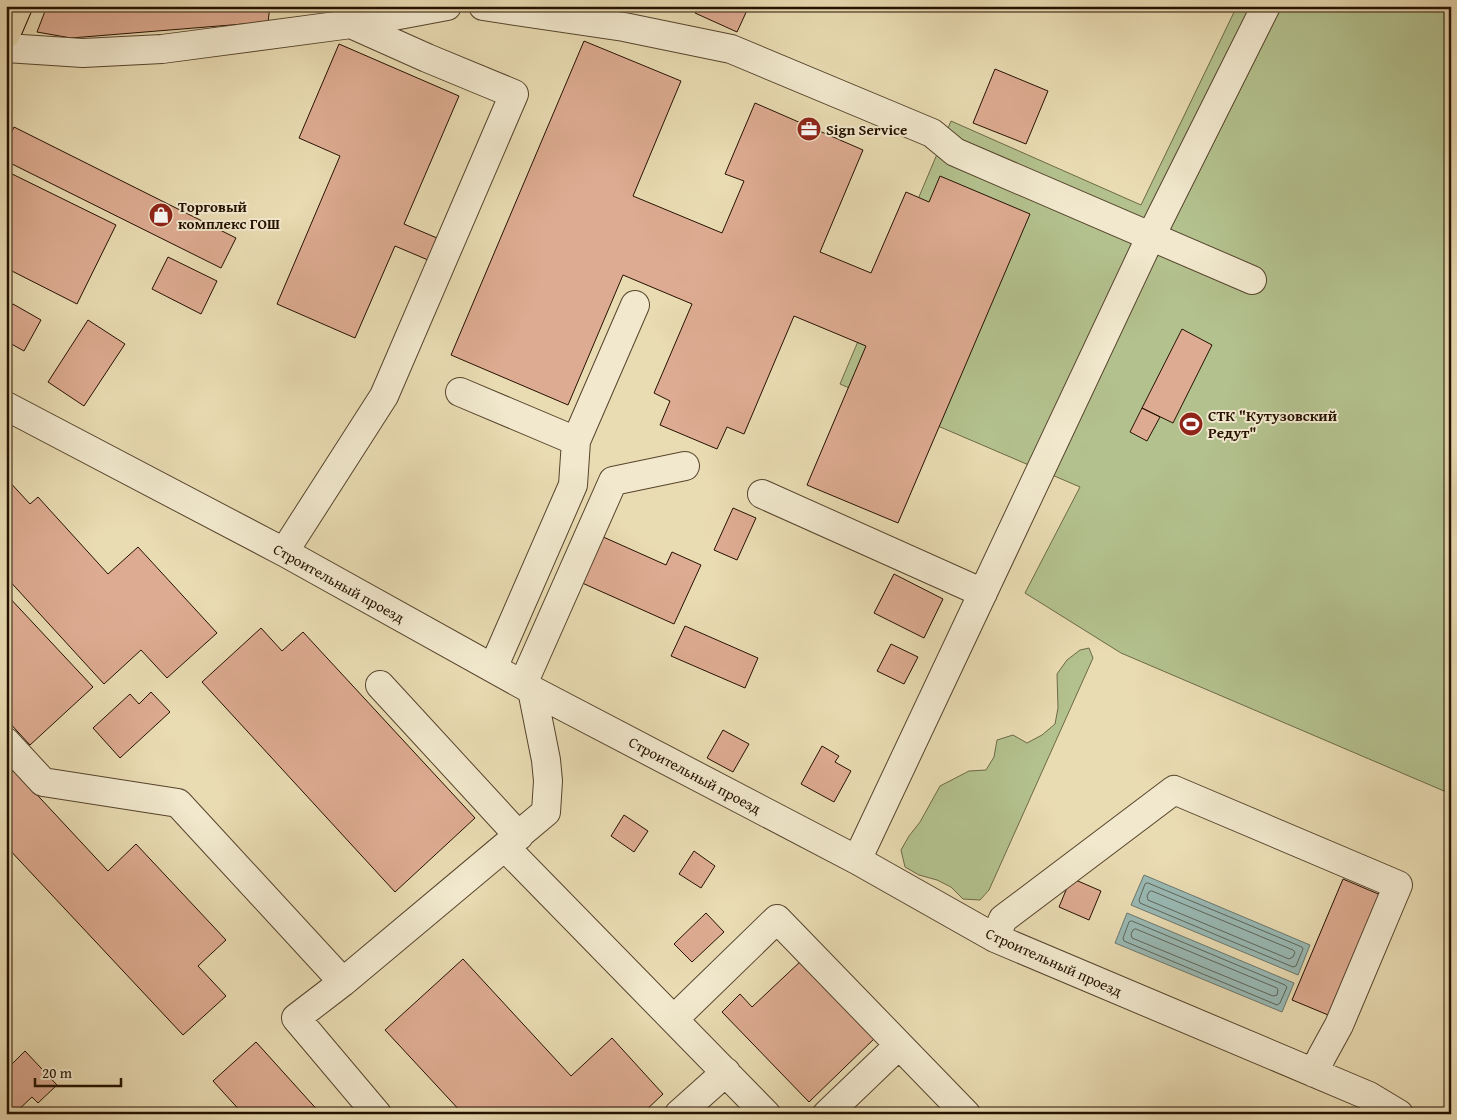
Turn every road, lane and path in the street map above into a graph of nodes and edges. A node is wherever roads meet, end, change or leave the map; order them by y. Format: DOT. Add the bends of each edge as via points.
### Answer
graph roads {
  1 [pos="18,6"];
  2 [pos="448,6"];
  3 [pos="483,6"];
  4 [pos="1266,6"];
  5 [pos="351,24"];
  6 [pos="6,34"];
  7 [pos="6,48"];
  8 [pos="1150,238"];
  9 [pos="1252,280"];
  10 [pos="635,305"];
  11 [pos="460,392"];
  12 [pos="6,406"];
  13 [pos="576,441"];
  14 [pos="685,466"];
  15 [pos="762,494"];
  16 [pos="284,552"];
  17 [pos="983,593"];
  18 [pos="493,668"];
  19 [pos="380,685"];
  20 [pos="527,687"];
  21 [pos="6,742"];
  22 [pos="512,841"];
  23 [pos="857,860"];
  24 [pos="995,938"];
  25 [pos="343,982"];
  26 [pos="674,1019"];
  27 [pos="899,1045"];
  28 [pos="726,1072"];
  29 [pos="1314,1073"];
  30 [pos="376,1114"];
  31 [pos="679,1114"];
  32 [pos="766,1114"];
  33 [pos="827,1114"];
  34 [pos="966,1114"];
  35 [pos="1398,1114"];
  1 -- 6 [label="main road"];
  2 -- 5 [label="street"];
  3 -- 8 [label="street" via="624,27 731,49 932,133 955,152"];
  4 -- 8 [label="street"];
  5 -- 7 [label="street" via="162,49 82,53"];
  5 -- 16 [label="street" via="514,94 384,396"];
  8 -- 9 [label="street"];
  8 -- 17 [label="street"];
  10 -- 13 [label="street"];
  11 -- 13 [label="street"];
  12 -- 16 [label="street, Строительный проезд"];
  13 -- 18 [label="street" via="573,485"];
  14 -- 20 [label="street" via="613,480"];
  15 -- 17 [label="street"];
  16 -- 18 [label="street, Строительный проезд"];
  17 -- 23 [label="street"];
  18 -- 20 [label="street, Строительный проезд"];
  19 -- 22 [label="street"];
  20 -- 22 [label="street" via="546,760 546,812"];
  20 -- 23 [label="street, Строительный проезд"];
  21 -- 25 [label="street" via="43,782 178,803"];
  22 -- 25 [label="street"];
  22 -- 26 [label="street"];
  23 -- 24 [label="street, Строительный проезд"];
  24 -- 29 [label="street, Строительный проезд"];
  24 -- 29 [label="street" via="1003,919 1174,790 1398,885 1339,1024"];
  25 -- 30 [label="street" via="296,1018"];
  26 -- 27 [label="street" via="778,919"];
  26 -- 28 [label="street"];
  27 -- 33 [label="street"];
  27 -- 34 [label="street"];
  28 -- 31 [label="street"];
  28 -- 32 [label="street"];
  29 -- 35 [label="street, Строительный проезд" via="1369,1096"];
}
